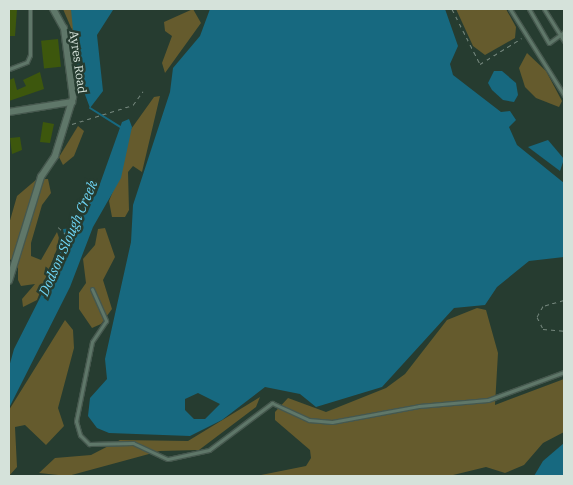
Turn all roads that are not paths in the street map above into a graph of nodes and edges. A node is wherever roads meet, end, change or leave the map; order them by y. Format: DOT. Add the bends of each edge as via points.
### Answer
graph roads {
  1 [pos="30,9"];
  2 [pos="53,9"];
  3 [pos="510,9"];
  4 [pos="529,9"];
  5 [pos="544,9"];
  6 [pos="562,33"];
  7 [pos="564,41"];
  8 [pos="9,69"];
  9 [pos="564,95"];
  10 [pos="72,102"];
  11 [pos="9,112"];
  12 [pos="9,281"];
  13 [pos="92,288"];
  14 [pos="564,372"];
  1 -- 8 [label="lane" via="30,55 27,62"];
  2 -- 10 [label="street, Ayres Road" via="64,28"];
  3 -- 9 [label="lane"];
  4 -- 6 [label="lane" via="549,43"];
  5 -- 6 [label="lane"];
  6 -- 7 [label="lane"];
  10 -- 11 [label="street"];
  10 -- 12 [label="street, Ayres Road" via="58,148 41,177"];
  13 -- 14 [label="lane" via="106,321 92,342 76,422 80,435 89,444 133,443 168,459 209,450 272,403 309,420 332,422 419,406 488,400"];
}
